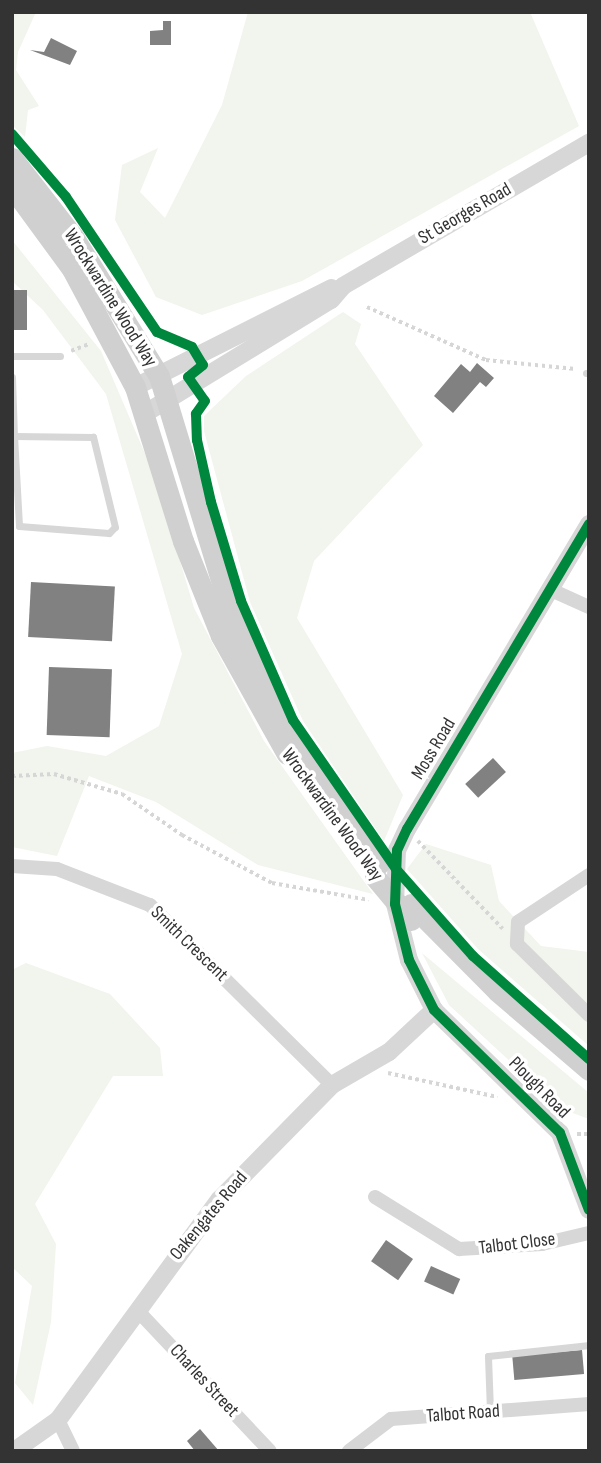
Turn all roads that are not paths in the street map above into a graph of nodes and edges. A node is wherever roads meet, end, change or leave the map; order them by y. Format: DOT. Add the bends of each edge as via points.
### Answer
graph roads {
  1 [pos="589,143"];
  2 [pos="12,158"];
  3 [pos="12,187"];
  4 [pos="342,286"];
  5 [pos="12,356"];
  6 [pos="60,356"];
  7 [pos="159,376"];
  8 [pos="12,377"];
  9 [pos="135,387"];
  10 [pos="168,402"];
  11 [pos="144,414"];
  12 [pos="14,436"];
  13 [pos="589,524"];
  14 [pos="549,589"];
  15 [pos="589,607"];
  16 [pos="12,866"];
  17 [pos="377,870"];
  18 [pos="589,875"];
  19 [pos="406,909"];
  20 [pos="434,1010"];
  21 [pos="589,1014"];
  22 [pos="589,1070"];
  23 [pos="332,1085"];
  24 [pos="589,1085"];
  25 [pos="375,1197"];
  26 [pos="589,1210"];
  27 [pos="589,1233"];
  28 [pos="138,1311"];
  29 [pos="589,1345"];
  30 [pos="589,1404"];
  31 [pos="490,1412"];
  32 [pos="58,1420"];
  33 [pos="14,1451"];
  34 [pos="73,1451"];
  35 [pos="270,1451"];
  36 [pos="349,1451"];
  1 -- 4 [label="street, St Georges Road"];
  2 -- 7 [label="main road, Wrockwardine Wood Way" via="74,238"];
  3 -- 9 [label="main road, Wrockwardine Wood Way" via="72,269"];
  4 -- 7 [label="street, St Georges Road"];
  4 -- 10 [label="street, St Georges Road" via="331,300"];
  5 -- 6 [label="lane"];
  7 -- 9 [label="street, St Georges Road"];
  7 -- 10 [label="main road, Wrockwardine Wood Way"];
  8 -- 12 [label="lane"];
  9 -- 11 [label="main road, Wrockwardine Wood Way"];
  10 -- 11 [label="street, St Georges Road"];
  10 -- 17 [label="main road, Wrockwardine Wood Way" via="224,590 256,666 309,764"];
  11 -- 17 [label="main road, Wrockwardine Wood Way" via="183,541 221,636 311,792"];
  12 -- 12 [label="lane" via="93,437 115,527 109,533 19,526"];
  13 -- 14 [label="street, Moss Road"];
  14 -- 15 [label="street"];
  14 -- 19 [label="street, Moss Road" via="397,850"];
  16 -- 23 [label="street, Smith Crescent" via="57,869 150,905"];
  17 -- 19 [label="main road, Wrockwardine Wood Way, bridge"];
  18 -- 21 [label="street" via="518,922 517,944"];
  19 -- 20 [label="street, Moss Road" via="409,960"];
  19 -- 22 [label="main road, Wrockwardine Wood Way"];
  19 -- 24 [label="main road, Wrockwardine Wood Way" via="491,1001"];
  20 -- 23 [label="street, Oakengates Road" via="389,1052"];
  20 -- 26 [label="street, Plough Road" via="560,1133"];
  23 -- 28 [label="street, Oakengates Road" via="205,1216"];
  25 -- 27 [label="street, Talbot Close" via="458,1249 542,1244"];
  28 -- 32 [label="street, Oakengates Road"];
  28 -- 35 [label="street, Charles Street"];
  29 -- 31 [label="lane" via="488,1356"];
  30 -- 31 [label="street, Talbot Road"];
  31 -- 36 [label="street, Talbot Road" via="391,1419"];
  32 -- 33 [label="street, Oakengates Road"];
  32 -- 34 [label="street"];
}
